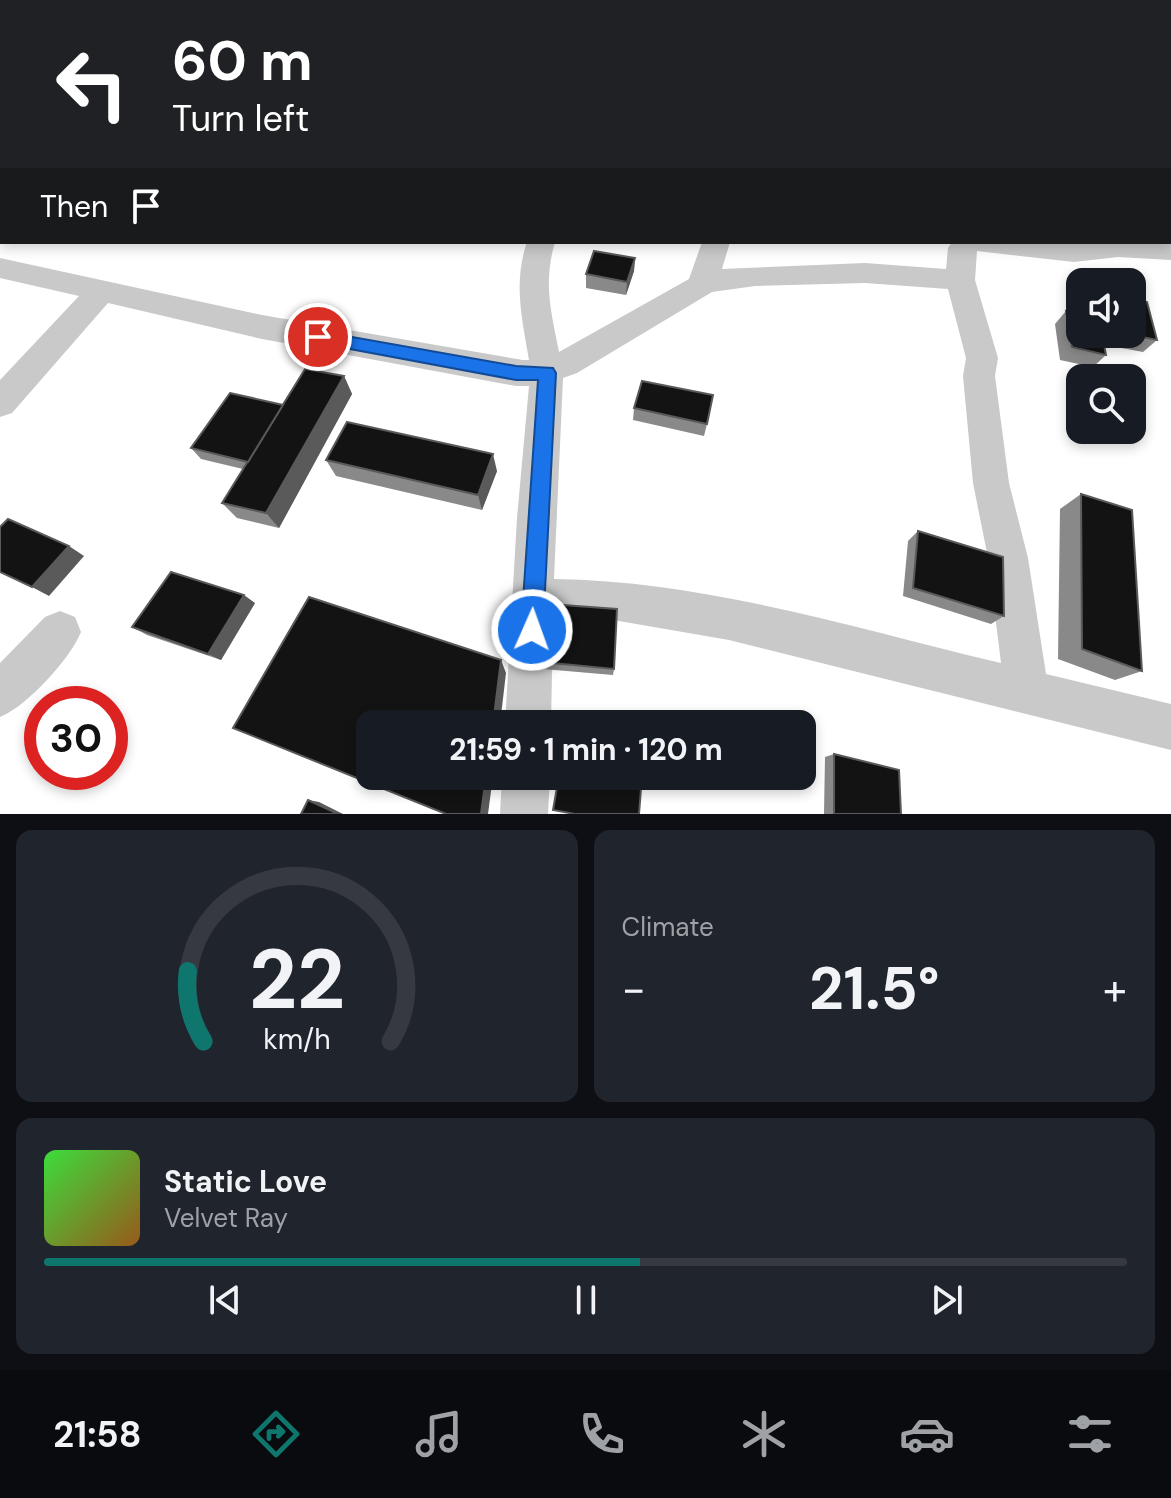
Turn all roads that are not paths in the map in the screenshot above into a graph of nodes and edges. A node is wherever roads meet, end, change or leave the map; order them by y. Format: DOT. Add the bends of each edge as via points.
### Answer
graph roads {
  1 [pos="540,244"];
  2 [pos="715,244"];
  3 [pos="967,244"];
  4 [pos="999,244"];
  5 [pos="1171,250"];
  6 [pos="0,268"];
  7 [pos="960,280"];
  8 [pos="702,285"];
  9 [pos="101,291"];
  10 [pos="547,373"];
  11 [pos="0,403"];
  12 [pos="533,599"];
  13 [pos="60,632"];
  14 [pos="1027,692"];
  15 [pos="0,695"];
  16 [pos="529,710"];
  17 [pos="1171,727"];
  18 [pos="525,790"];
  19 [pos="524,814"];
  1 -- 10 [label="street" via="532,288"];
  2 -- 8 [label="street"];
  3 -- 7 [label="street" via="962,248"];
  4 -- 5 [label="street" via="1074,252 1118,247"];
  6 -- 9 [label="street"];
  7 -- 8 [label="street" via="865,273 726,278"];
  7 -- 14 [label="street" via="982,358 979,376 991,483 1008,558"];
  8 -- 10 [label="street"];
  9 -- 10 [label="street" via="277,330 516,373"];
  9 -- 11 [label="street"];
  10 -- 12 [label="street"];
  12 -- 14 [label="street" via="613,600 729,619"];
  12 -- 16 [label="street"];
  13 -- 15 [label="street"];
  14 -- 17 [label="street"];
  18 -- 19 [label="street"];
}
